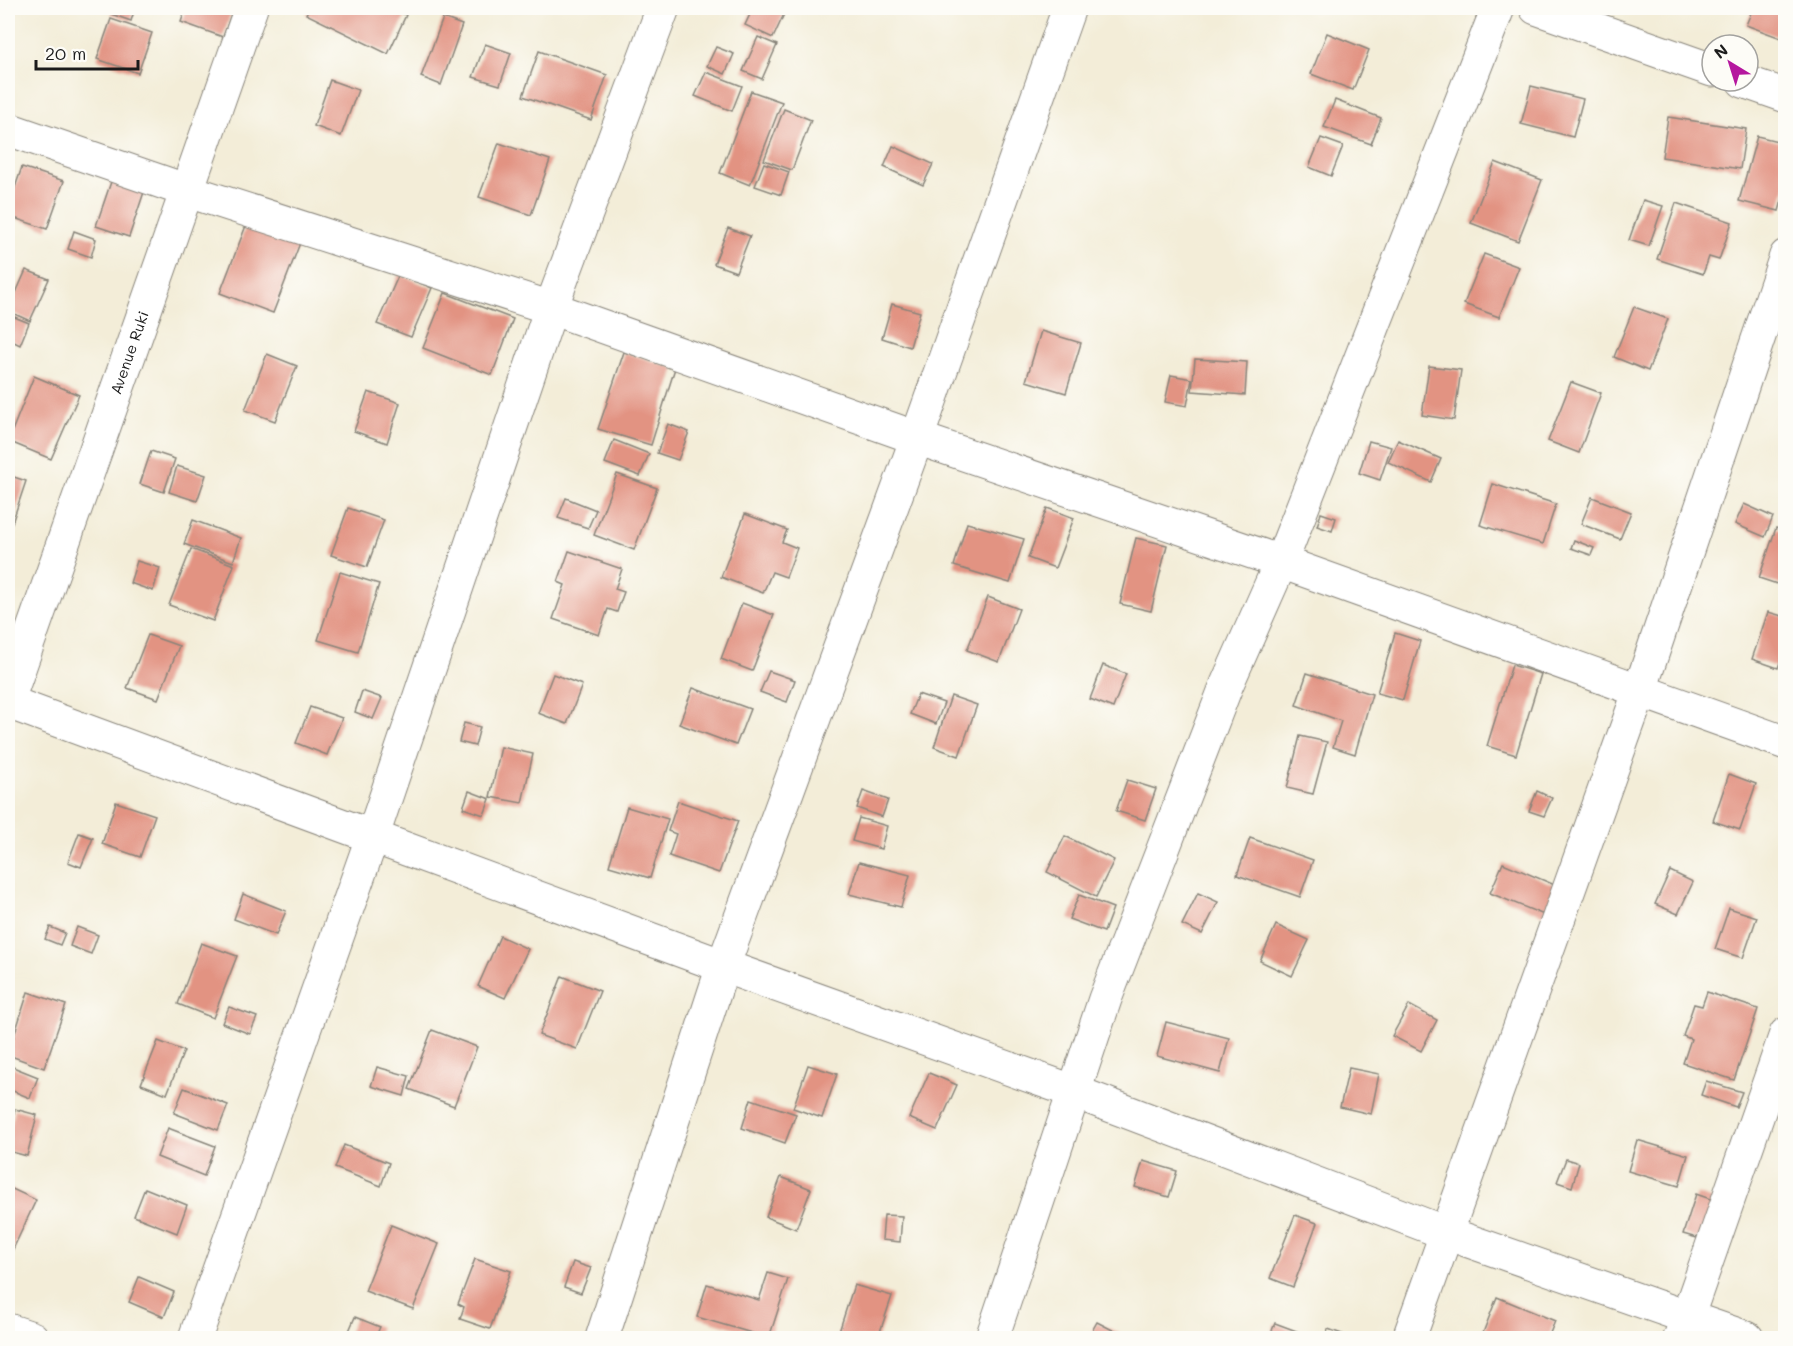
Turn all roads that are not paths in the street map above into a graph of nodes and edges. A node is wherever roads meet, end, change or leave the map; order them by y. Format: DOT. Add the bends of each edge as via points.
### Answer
graph roads {
  1 [pos="251,8"];
  2 [pos="663,8"];
  3 [pos="1070,8"];
  4 [pos="1498,8"];
  5 [pos="1536,8"];
  6 [pos="1700,66"];
  7 [pos="1760,87"];
  8 [pos="1785,96"];
  9 [pos="8,129"];
  10 [pos="185,190"];
  11 [pos="1785,256"];
  12 [pos="551,308"];
  13 [pos="917,438"];
  14 [pos="1281,562"];
  15 [pos="1640,690"];
  16 [pos="8,701"];
  17 [pos="1785,743"];
  18 [pos="372,838"];
  19 [pos="723,966"];
  20 [pos="1785,1034"];
  21 [pos="1075,1092"];
  22 [pos="1446,1233"];
  23 [pos="1684,1329"];
  24 [pos="8,1330"];
  25 [pos="32,1338"];
  26 [pos="195,1338"];
  27 [pos="602,1338"];
  28 [pos="992,1338"];
  29 [pos="1409,1338"];
  30 [pos="1747,1338"];
  1 -- 10 [label="street, Avenue Ruki"];
  2 -- 12 [label="street"];
  3 -- 13 [label="street"];
  4 -- 14 [label="street"];
  5 -- 6 [label="street"];
  7 -- 8 [label="street"];
  9 -- 10 [label="street"];
  10 -- 12 [label="street"];
  10 -- 16 [label="street, Avenue Ruki"];
  11 -- 15 [label="street"];
  12 -- 13 [label="street"];
  12 -- 18 [label="street"];
  13 -- 14 [label="street"];
  13 -- 19 [label="street"];
  14 -- 15 [label="street"];
  14 -- 21 [label="street" via="1227,684 1105,999"];
  15 -- 17 [label="street"];
  15 -- 22 [label="street"];
  16 -- 18 [label="street"];
  18 -- 19 [label="street"];
  18 -- 26 [label="street"];
  19 -- 21 [label="street"];
  19 -- 27 [label="street"];
  20 -- 23 [label="street"];
  21 -- 22 [label="street"];
  21 -- 28 [label="street"];
  22 -- 23 [label="street"];
  22 -- 29 [label="street"];
  23 -- 30 [label="street"];
  24 -- 25 [label="street"];
}
